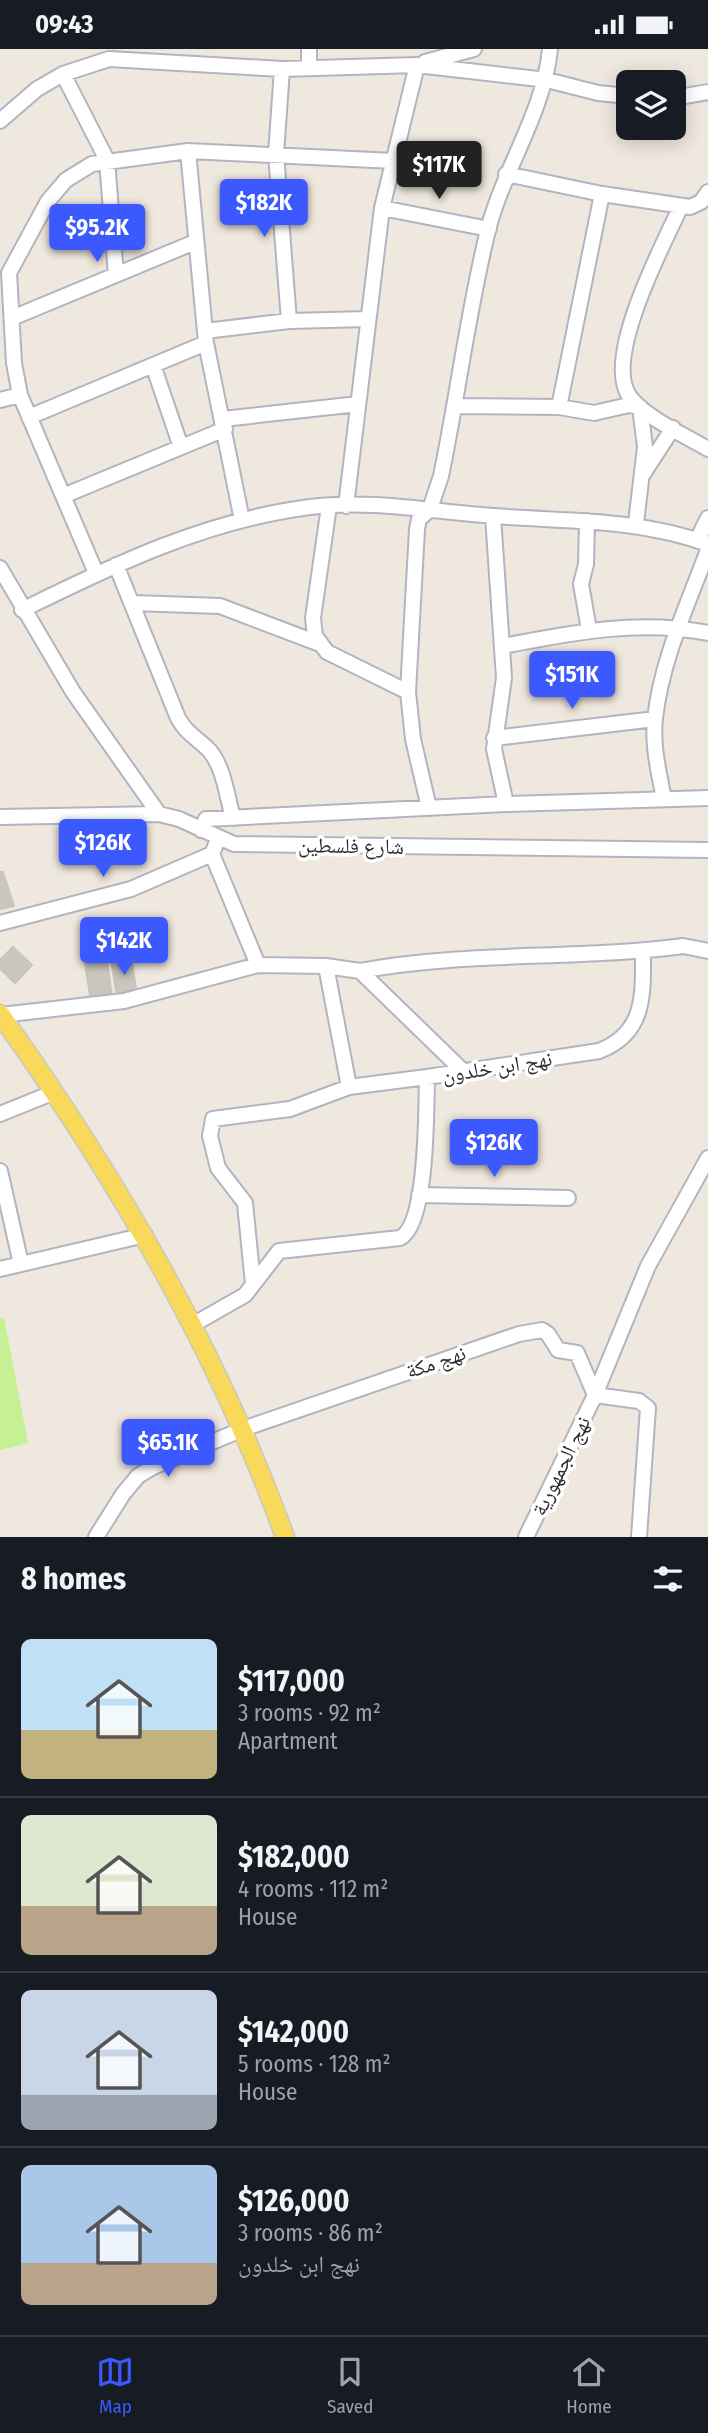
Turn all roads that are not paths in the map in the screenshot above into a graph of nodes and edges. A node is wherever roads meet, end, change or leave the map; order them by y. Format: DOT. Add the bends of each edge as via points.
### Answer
graph roads {
  1 [pos="309,49"];
  2 [pos="474,49"];
  3 [pos="550,49"];
  4 [pos="125,54"];
  5 [pos="201,56"];
  6 [pos="417,65"];
  7 [pos="309,68"];
  8 [pos="282,69"];
  9 [pos="64,74"];
  10 [pos="547,80"];
  11 [pos="708,92"];
  12 [pos="616,95"];
  13 [pos="686,96"];
  14 [pos="0,121"];
  15 [pos="188,151"];
  16 [pos="276,154"];
  17 [pos="107,160"];
  18 [pos="394,161"];
  19 [pos="506,174"];
  20 [pos="708,192"];
  21 [pos="602,194"];
  22 [pos="681,206"];
  23 [pos="382,208"];
  24 [pos="489,229"];
  25 [pos="195,242"];
  26 [pos="4,273"];
  27 [pos="116,275"];
  28 [pos="12,318"];
  29 [pos="368,319"];
  30 [pos="289,321"];
  31 [pos="205,337"];
  32 [pos="153,365"];
  33 [pos="20,395"];
  34 [pos="0,400"];
  35 [pos="358,404"];
  36 [pos="456,406"];
  37 [pos="559,407"];
  38 [pos="640,407"];
  39 [pos="29,417"];
  40 [pos="224,424"];
  41 [pos="673,428"];
  42 [pos="181,447"];
  43 [pos="708,449"];
  44 [pos="640,478"];
  45 [pos="63,496"];
  46 [pos="329,506"];
  47 [pos="346,506"];
  48 [pos="430,509"];
  49 [pos="493,516"];
  50 [pos="708,518"];
  51 [pos="242,520"];
  52 [pos="587,521"];
  53 [pos="636,523"];
  54 [pos="704,545"];
  55 [pos="116,565"];
  56 [pos="0,568"];
  57 [pos="96,573"];
  58 [pos="132,603"];
  59 [pos="22,610"];
  60 [pos="679,627"];
  61 [pos="589,630"];
  62 [pos="708,633"];
  63 [pos="320,644"];
  64 [pos="503,646"];
  65 [pos="408,692"];
  66 [pos="655,719"];
  67 [pos="494,738"];
  68 [pos="708,798"];
  69 [pos="664,799"];
  70 [pos="506,804"];
  71 [pos="429,808"];
  72 [pos="159,814"];
  73 [pos="0,817"];
  74 [pos="233,818"];
  75 [pos="201,830"];
  76 [pos="218,839"];
  77 [pos="708,850"];
  78 [pos="212,854"];
  79 [pos="0,923"];
  80 [pos="643,951"];
  81 [pos="708,951"];
  82 [pos="258,965"];
  83 [pos="326,966"];
  84 [pos="360,971"];
  85 [pos="0,1014"];
  86 [pos="463,1071"];
  87 [pos="427,1077"];
  88 [pos="349,1087"];
  89 [pos="52,1093"];
  90 [pos="0,1114"];
  91 [pos="708,1157"];
  92 [pos="0,1171"];
  93 [pos="419,1195"];
  94 [pos="568,1198"];
  95 [pos="145,1235"];
  96 [pos="21,1264"];
  97 [pos="0,1269"];
  98 [pos="253,1285"];
  99 [pos="194,1324"];
  100 [pos="596,1395"];
  101 [pos="243,1429"];
  102 [pos="96,1537"];
  103 [pos="285,1537"];
  104 [pos="526,1537"];
  105 [pos="639,1537"];
  1 -- 7 [label="street"];
  2 -- 6 [label="street"];
  3 -- 10 [label="street"];
  4 -- 5 [label="street"];
  4 -- 9 [label="street"];
  5 -- 8 [label="street"];
  6 -- 7 [label="street"];
  6 -- 10 [label="street"];
  6 -- 18 [label="street"];
  7 -- 8 [label="street"];
  8 -- 16 [label="street"];
  9 -- 14 [label="street" via="37,89"];
  9 -- 17 [label="street"];
  10 -- 12 [label="street"];
  10 -- 19 [label="street"];
  11 -- 13 [label="street"];
  15 -- 16 [label="street"];
  15 -- 17 [label="street"];
  15 -- 25 [label="street"];
  16 -- 18 [label="street"];
  16 -- 30 [label="street"];
  17 -- 26 [label="street" via="76,171 56,190"];
  17 -- 27 [label="street"];
  18 -- 23 [label="street"];
  19 -- 21 [label="street"];
  19 -- 24 [label="street"];
  20 -- 22 [label="street" via="701,202"];
  21 -- 22 [label="street"];
  21 -- 37 [label="street"];
  22 -- 38 [label="street" via="635,307 622,379"];
  23 -- 24 [label="street"];
  23 -- 29 [label="street"];
  24 -- 36 [label="street"];
  25 -- 27 [label="street"];
  25 -- 31 [label="street"];
  26 -- 28 [label="street"];
  27 -- 28 [label="street"];
  28 -- 33 [label="street"];
  29 -- 30 [label="street"];
  29 -- 35 [label="street"];
  30 -- 31 [label="street"];
  31 -- 32 [label="street"];
  31 -- 40 [label="street"];
  32 -- 39 [label="street"];
  32 -- 42 [label="street"];
  33 -- 34 [label="street"];
  33 -- 39 [label="street"];
  35 -- 40 [label="street"];
  35 -- 47 [label="street"];
  36 -- 37 [label="street"];
  36 -- 48 [label="street"];
  37 -- 38 [label="street" via="594,413"];
  38 -- 41 [label="street"];
  38 -- 44 [label="street" via="645,447"];
  39 -- 45 [label="street"];
  40 -- 42 [label="street"];
  40 -- 51 [label="street"];
  41 -- 43 [label="street"];
  41 -- 44 [label="street"];
  42 -- 45 [label="street"];
  44 -- 53 [label="street"];
  45 -- 57 [label="street"];
  46 -- 47 [label="street"];
  46 -- 51 [label="street"];
  46 -- 63 [label="street" via="313,618 314,636"];
  47 -- 48 [label="street"];
  48 -- 49 [label="street"];
  48 -- 65 [label="street" via="419,519 417,529"];
  49 -- 52 [label="street"];
  49 -- 64 [label="street"];
  50 -- 54 [label="street"];
  51 -- 55 [label="street"];
  52 -- 53 [label="street"];
  52 -- 61 [label="street" via="581,584"];
  53 -- 54 [label="street"];
  54 -- 60 [label="street"];
  55 -- 57 [label="street"];
  55 -- 58 [label="street"];
  56 -- 59 [label="street"];
  57 -- 59 [label="street"];
  58 -- 63 [label="street" via="220,605"];
  58 -- 74 [label="street" via="184,731 209,750 218,764"];
  59 -- 72 [label="street"];
  60 -- 61 [label="street"];
  60 -- 62 [label="street"];
  60 -- 66 [label="street"];
  61 -- 64 [label="street"];
  63 -- 65 [label="street" via="327,652"];
  64 -- 67 [label="street" via="504,678"];
  65 -- 71 [label="street"];
  66 -- 67 [label="street"];
  66 -- 69 [label="street"];
  67 -- 70 [label="street"];
  68 -- 69 [label="street"];
  69 -- 70 [label="street"];
  70 -- 71 [label="street"];
  71 -- 74 [label="street"];
  72 -- 73 [label="street, شارع فلسطين"];
  72 -- 75 [label="street, شارع فلسطين"];
  74 -- 75 [label="street" via="206,819"];
  75 -- 76 [label="street, شارع فلسطين"];
  76 -- 77 [label="street, شارع فلسطين" via="233,844"];
  76 -- 78 [label="street"];
  78 -- 79 [label="street" via="131,889"];
  78 -- 82 [label="street"];
  80 -- 81 [label="street" via="683,946"];
  80 -- 84 [label="street" via="433,960"];
  80 -- 86 [label="street, نهج ابن خلدون" via="638,1014 616,1045"];
  82 -- 83 [label="street"];
  82 -- 85 [label="street" via="124,1001"];
  83 -- 84 [label="street"];
  83 -- 88 [label="street"];
  84 -- 86 [label="street"];
  85 -- 89 [label="main road"];
  86 -- 87 [label="street, نهج ابن خلدون"];
  87 -- 88 [label="street"];
  87 -- 93 [label="street, نهج ابن خلدون"];
  88 -- 98 [label="street" via="290,1109 222,1117 211,1123 218,1168 245,1203"];
  89 -- 90 [label="street"];
  89 -- 95 [label="main road"];
  91 -- 100 [label="street, نهج الجمهورية" via="649,1266"];
  92 -- 96 [label="street"];
  93 -- 94 [label="street"];
  93 -- 98 [label="street, نهج ابن خلدون" via="414,1223 400,1238 286,1248 274,1255"];
  95 -- 96 [label="street"];
  95 -- 99 [label="main road"];
  96 -- 97 [label="street"];
  98 -- 99 [label="street, نهج ابن خلدون" via="232,1305"];
  99 -- 101 [label="main road"];
  100 -- 101 [label="street, نهج مكة" via="577,1353 558,1350 545,1332 534,1330"];
  100 -- 104 [label="street, نهج الجمهورية"];
  100 -- 105 [label="street" via="639,1401 648,1408"];
  101 -- 102 [label="street" via="138,1476"];
  101 -- 103 [label="main road"];
}
